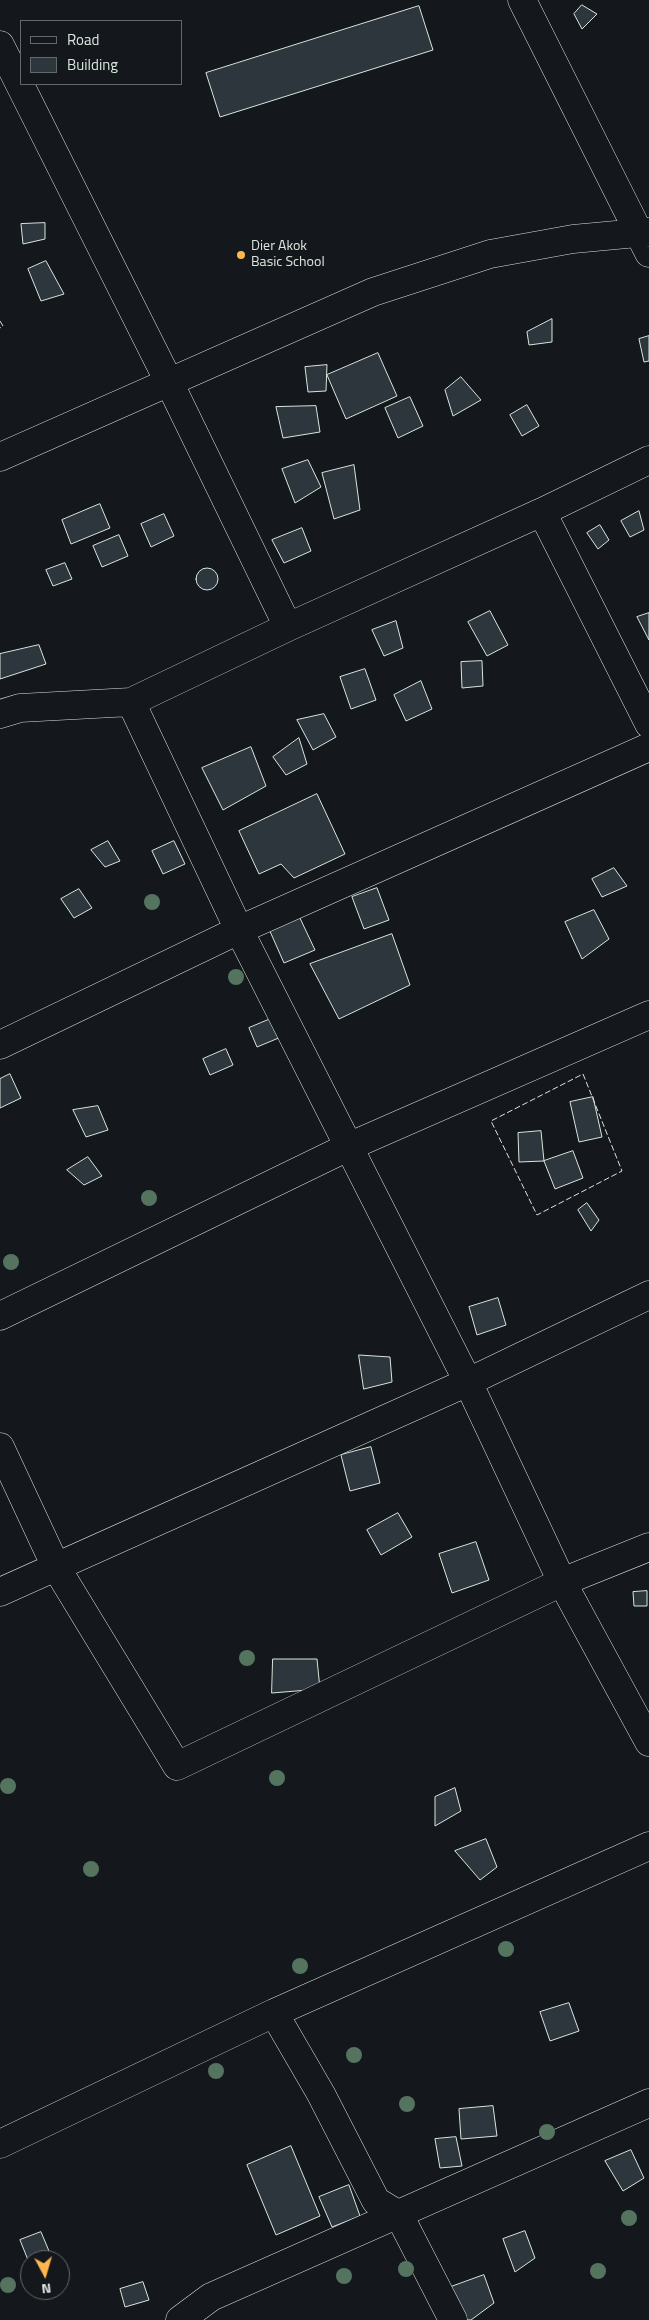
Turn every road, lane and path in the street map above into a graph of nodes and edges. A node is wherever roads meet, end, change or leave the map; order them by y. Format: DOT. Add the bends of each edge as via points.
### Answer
graph roads {
  1 [pos="522,0"];
  2 [pos="0,45"];
  3 [pos="20,85"];
  4 [pos="20,85"];
  5 [pos="646,239"];
  6 [pos="170,382"];
  7 [pos="0,457"];
  8 [pos="649,460"];
  9 [pos="542,512"];
  10 [pos="288,627"];
  11 [pos="131,702"];
  12 [pos="0,714"];
  13 [pos="649,724"];
  14 [pos="649,747"];
  15 [pos="239,930"];
  16 [pos="649,1015"];
  17 [pos="0,1045"];
  18 [pos="348,1147"];
  19 [pos="649,1295"];
  20 [pos="0,1316"];
  21 [pos="468,1382"];
  22 [pos="0,1447"];
  23 [pos="649,1547"];
  24 [pos="56,1566"];
  25 [pos="562,1582"];
  26 [pos="0,1592"];
  27 [pos="649,1742"];
  28 [pos="649,1846"];
  29 [pos="274,2013"];
  30 [pos="649,2103"];
  31 [pos="0,2144"];
  32 [pos="399,2215"];
  33 [pos="180,2320"];
  34 [pos="453,2320"];
  1 -- 5 [label="street"];
  2 -- 3 [label="street"];
  4 -- 6 [label="street"];
  5 -- 6 [label="street" via="574,239 490,254 373,292"];
  6 -- 7 [label="street"];
  6 -- 10 [label="street"];
  8 -- 9 [label="street"];
  9 -- 10 [label="street"];
  9 -- 13 [label="street"];
  10 -- 11 [label="street"];
  11 -- 12 [label="street" via="20,708"];
  11 -- 15 [label="street"];
  14 -- 15 [label="street"];
  15 -- 17 [label="street"];
  15 -- 18 [label="street"];
  16 -- 18 [label="street"];
  18 -- 20 [label="street"];
  18 -- 21 [label="street"];
  19 -- 21 [label="street"];
  21 -- 24 [label="street"];
  21 -- 25 [label="street"];
  22 -- 24 [label="street"];
  23 -- 25 [label="street"];
  24 -- 25 [label="street" via="176,1766"];
  24 -- 26 [label="street"];
  25 -- 27 [label="street"];
  28 -- 29 [label="street"];
  29 -- 31 [label="street"];
  29 -- 32 [label="street" via="322,2094 376,2201"];
  30 -- 32 [label="street"];
  32 -- 33 [label="street" via="212,2297"];
  32 -- 34 [label="street"];
}
